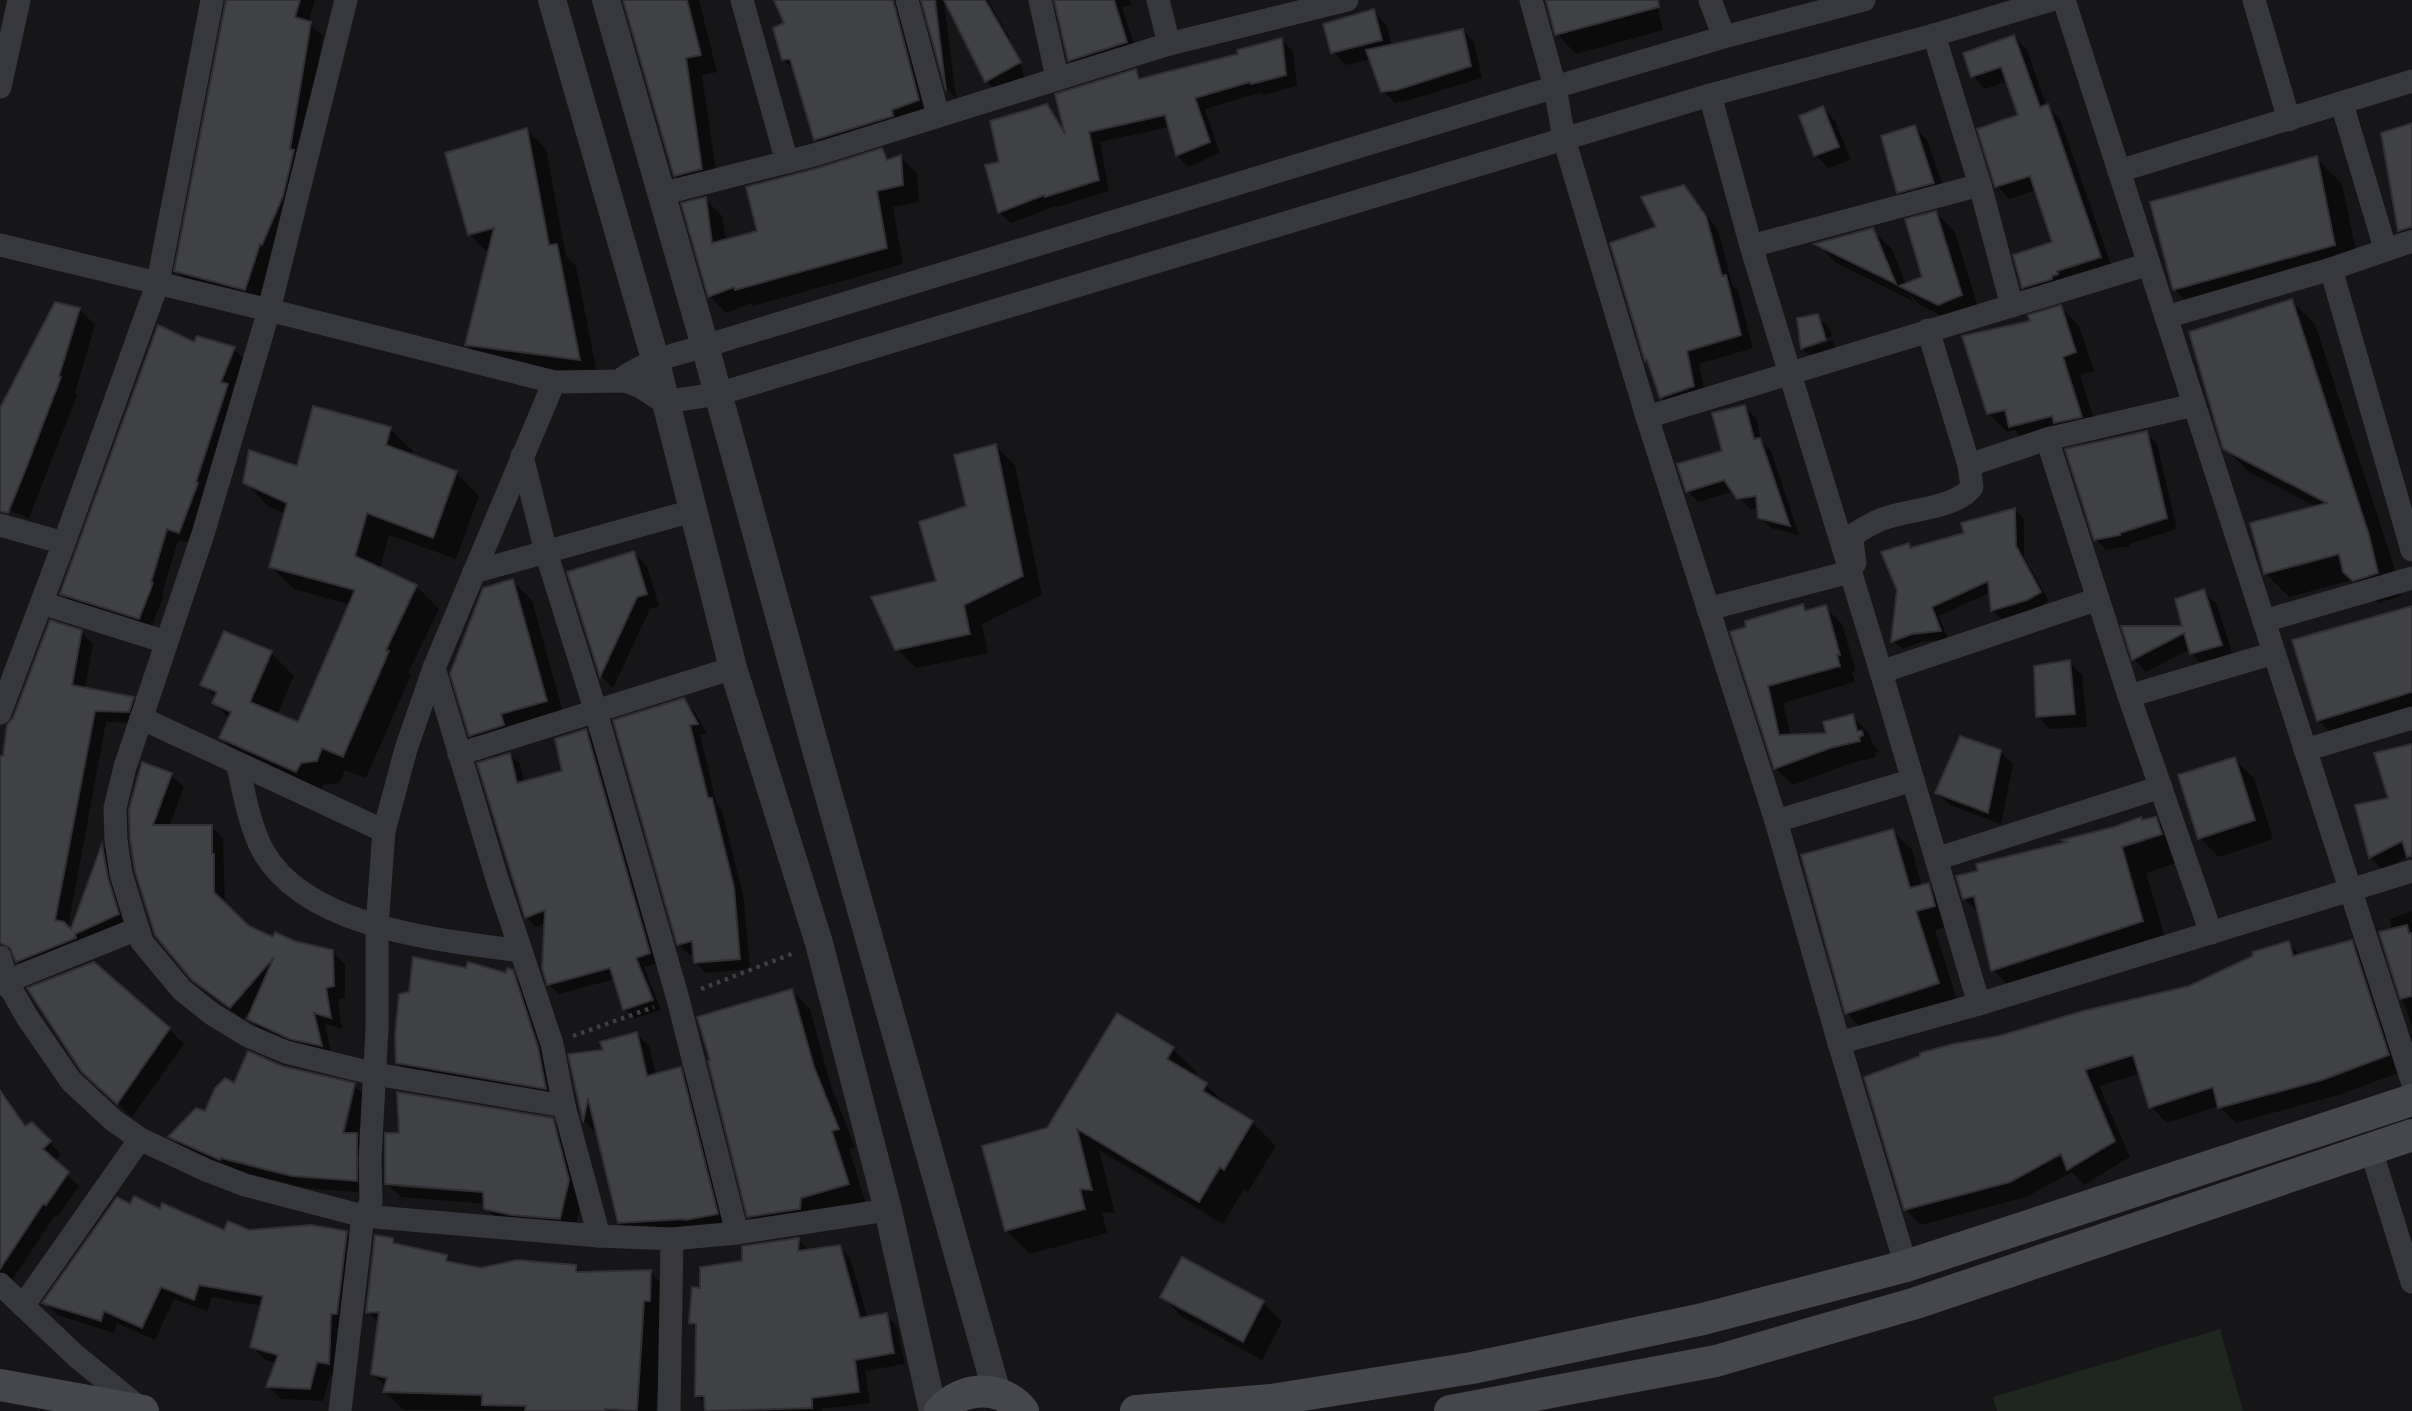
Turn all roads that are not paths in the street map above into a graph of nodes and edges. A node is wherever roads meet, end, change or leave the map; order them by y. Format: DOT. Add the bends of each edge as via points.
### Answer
graph roads {
  1 [pos="19,0"];
  2 [pos="211,0"];
  3 [pos="346,0"];
  4 [pos="552,0"];
  5 [pos="606,0"];
  6 [pos="742,0"];
  7 [pos="907,0"];
  8 [pos="1040,0"];
  9 [pos="1158,0"];
  10 [pos="1348,0"];
  11 [pos="1531,0"];
  12 [pos="1710,0"];
  13 [pos="2051,0"];
  14 [pos="2064,0"];
  15 [pos="2255,0"];
  16 [pos="1850,2"];
  17 [pos="1934,35"];
  18 [pos="1724,37"];
  19 [pos="1170,44"];
  20 [pos="1057,77"];
  21 [pos="2412,81"];
  22 [pos="0,87"];
  23 [pos="1555,87"];
  24 [pos="1710,95"];
  25 [pos="2342,104"];
  26 [pos="938,115"];
  27 [pos="2289,120"];
  28 [pos="1564,139"];
  29 [pos="787,162"];
  30 [pos="2119,172"];
  31 [pos="1980,185"];
  32 [pos="661,194"];
  33 [pos="2412,240"];
  34 [pos="0,245"];
  35 [pos="1751,246"];
  36 [pos="2385,248"];
  37 [pos="2148,264"];
  38 [pos="2331,269"];
  39 [pos="158,282"];
  40 [pos="2012,306"];
  41 [pos="270,310"];
  42 [pos="2166,317"];
  43 [pos="1928,330"];
  44 [pos="705,346"];
  45 [pos="654,359"];
  46 [pos="1791,371"];
  47 [pos="620,380"];
  48 [pos="554,382"];
  49 [pos="718,394"];
  50 [pos="664,402"];
  51 [pos="2194,405"];
  52 [pos="1647,417"];
  53 [pos="2047,439"];
  54 [pos="522,456"];
  55 [pos="1969,465"];
  56 [pos="692,511"];
  57 [pos="0,525"];
  58 [pos="64,543"];
  59 [pos="2412,550"];
  60 [pos="546,552"];
  61 [pos="1851,570"];
  62 [pos="474,572"];
  63 [pos="2412,578"];
  64 [pos="2098,599"];
  65 [pos="42,603"];
  66 [pos="1708,609"];
  67 [pos="2264,621"];
  68 [pos="166,642"];
  69 [pos="2274,653"];
  70 [pos="434,668"];
  71 [pos="733,668"];
  72 [pos="1881,672"];
  73 [pos="2129,696"];
  74 [pos="596,712"];
  75 [pos="0,713"];
  76 [pos="141,718"];
  77 [pos="2412,718"];
  78 [pos="2305,750"];
  79 [pos="459,754"];
  80 [pos="237,763"];
  81 [pos="1913,780"];
  82 [pos="2161,787"];
  83 [pos="1776,821"];
  84 [pos="384,831"];
  85 [pos="1936,859"];
  86 [pos="2412,871"];
  87 [pos="2350,889"];
  88 [pos="377,926"];
  89 [pos="137,929"];
  90 [pos="2211,933"];
  91 [pos="521,951"];
  92 [pos="0,957"];
  93 [pos="3,983"];
  94 [pos="1979,1004"];
  95 [pos="1839,1044"];
  96 [pos="375,1074"];
  97 [pos="2412,1082"];
  98 [pos="2412,1100"];
  99 [pos="564,1106"];
  100 [pos="2412,1135"];
  101 [pos="140,1139"];
  102 [pos="2371,1150"];
  103 [pos="888,1210"];
  104 [pos="363,1216"];
  105 [pos="737,1233"];
  106 [pos="599,1236"];
  107 [pos="672,1239"];
  108 [pos="1906,1266"];
  109 [pos="2412,1283"];
  110 [pos="0,1284"];
  111 [pos="23,1306"];
  112 [pos="0,1385"];
  113 [pos="997,1393"];
  114 [pos="143,1411"];
  115 [pos="340,1411"];
  116 [pos="669,1411"];
  117 [pos="933,1411"];
  118 [pos="940,1411"];
  119 [pos="1023,1411"];
  120 [pos="1136,1411"];
  121 [pos="1450,1411"];
  1 -- 22 [label="street"];
  2 -- 39 [label="street"];
  3 -- 41 [label="street"];
  4 -- 45 [label="street"];
  5 -- 32 [label="street"];
  6 -- 29 [label="street"];
  7 -- 26 [label="street"];
  8 -- 20 [label="street"];
  9 -- 19 [label="street"];
  10 -- 19 [label="street"];
  11 -- 23 [label="street"];
  12 -- 18 [label="street"];
  13 -- 17 [label="street"];
  14 -- 30 [label="street"];
  15 -- 27 [label="street"];
  16 -- 18 [label="street"];
  17 -- 24 [label="street"];
  17 -- 31 [label="street"];
  18 -- 23 [label="street"];
  19 -- 20 [label="street"];
  20 -- 26 [label="street"];
  21 -- 25 [label="street"];
  23 -- 28 [label="street"];
  23 -- 44 [label="street"];
  24 -- 28 [label="street"];
  24 -- 35 [label="street"];
  25 -- 27 [label="street"];
  25 -- 36 [label="street"];
  26 -- 29 [label="street"];
  27 -- 30 [label="street"];
  28 -- 49 [label="street"];
  28 -- 52 [label="street"];
  29 -- 32 [label="street"];
  30 -- 37 [label="street"];
  31 -- 35 [label="street"];
  31 -- 40 [label="street"];
  32 -- 44 [label="street"];
  33 -- 36 [label="street"];
  34 -- 39 [label="street"];
  35 -- 46 [label="street"];
  36 -- 38 [label="street"];
  37 -- 40 [label="street"];
  37 -- 42 [label="street"];
  38 -- 42 [label="street"];
  38 -- 59 [label="street"];
  39 -- 41 [label="street"];
  39 -- 58 [label="street"];
  40 -- 43 [label="street"];
  41 -- 48 [label="street"];
  41 -- 68 [label="street"];
  42 -- 51 [label="street"];
  43 -- 46 [label="street"];
  43 -- 55 [label="street"];
  44 -- 45 [label="street"];
  44 -- 49 [label="street"];
  45 -- 47 [label="street"];
  45 -- 50 [label="street"];
  46 -- 52 [label="street"];
  46 -- 61 [label="street"];
  47 -- 48 [label="street"];
  47 -- 50 [label="street" via="634,383"];
  48 -- 54 [label="street"];
  49 -- 50 [label="street"];
  49 -- 113 [label="street"];
  50 -- 56 [label="street"];
  51 -- 53 [label="street"];
  51 -- 67 [label="street"];
  52 -- 66 [label="street"];
  53 -- 55 [label="street"];
  53 -- 64 [label="street"];
  54 -- 60 [label="street"];
  54 -- 62 [label="street"];
  55 -- 61 [label="street" via="1972,487 1967,495 1881,519 1856,533"];
  56 -- 60 [label="street"];
  56 -- 71 [label="street"];
  57 -- 58 [label="street"];
  58 -- 65 [label="street"];
  60 -- 62 [label="street"];
  60 -- 74 [label="street"];
  61 -- 66 [label="street"];
  61 -- 72 [label="street"];
  62 -- 70 [label="street"];
  63 -- 67 [label="street"];
  64 -- 72 [label="street"];
  64 -- 73 [label="street"];
  65 -- 68 [label="street"];
  65 -- 75 [label="street"];
  66 -- 83 [label="street"];
  67 -- 69 [label="street"];
  68 -- 76 [label="street"];
  69 -- 73 [label="street"];
  69 -- 78 [label="street"];
  70 -- 79 [label="street"];
  70 -- 84 [label="street"];
  71 -- 74 [label="street"];
  71 -- 103 [label="street" via="819,943"];
  72 -- 81 [label="street"];
  73 -- 82 [label="street"];
  74 -- 79 [label="street"];
  74 -- 105 [label="street" via="678,999"];
  76 -- 80 [label="street"];
  76 -- 89 [label="street" via="116,808 121,874"];
  77 -- 78 [label="street"];
  78 -- 87 [label="street"];
  79 -- 91 [label="street"];
  80 -- 84 [label="street"];
  80 -- 88 [label="street" via="262,850 277,870 322,904"];
  81 -- 83 [label="street"];
  81 -- 85 [label="street"];
  82 -- 85 [label="street"];
  82 -- 90 [label="street"];
  83 -- 95 [label="street"];
  84 -- 88 [label="street"];
  85 -- 94 [label="street"];
  86 -- 87 [label="street"];
  87 -- 90 [label="street"];
  87 -- 97 [label="street"];
  88 -- 91 [label="street"];
  88 -- 96 [label="street"];
  89 -- 93 [label="street"];
  89 -- 96 [label="street" via="142,942 182,989 248,1036 286,1052"];
  90 -- 94 [label="street"];
  91 -- 99 [label="street" via="552,1044"];
  92 -- 93 [label="street"];
  93 -- 101 [label="street" via="71,1081"];
  94 -- 95 [label="street"];
  95 -- 108 [label="street"];
  96 -- 99 [label="street"];
  96 -- 104 [label="street" via="372,1203"];
  98 -- 108 [label="main road"];
  99 -- 106 [label="street"];
  100 -- 102 [label="main road"];
  101 -- 104 [label="street" via="245,1185"];
  101 -- 111 [label="street"];
  102 -- 109 [label="street"];
  102 -- 121 [label="main road" via="1916,1303 1716,1361"];
  103 -- 105 [label="street"];
  103 -- 117 [label="street"];
  104 -- 106 [label="street"];
  104 -- 115 [label="street"];
  105 -- 107 [label="street"];
  106 -- 107 [label="street"];
  107 -- 116 [label="street"];
  108 -- 120 [label="main road" via="1703,1319 1472,1368 1272,1401"];
  110 -- 111 [label="street"];
  111 -- 114 [label="street"];
  112 -- 114 [label="main road"];
  113 -- 118 [label="main road" via="961,1394"];
  113 -- 119 [label="main road"];
}
